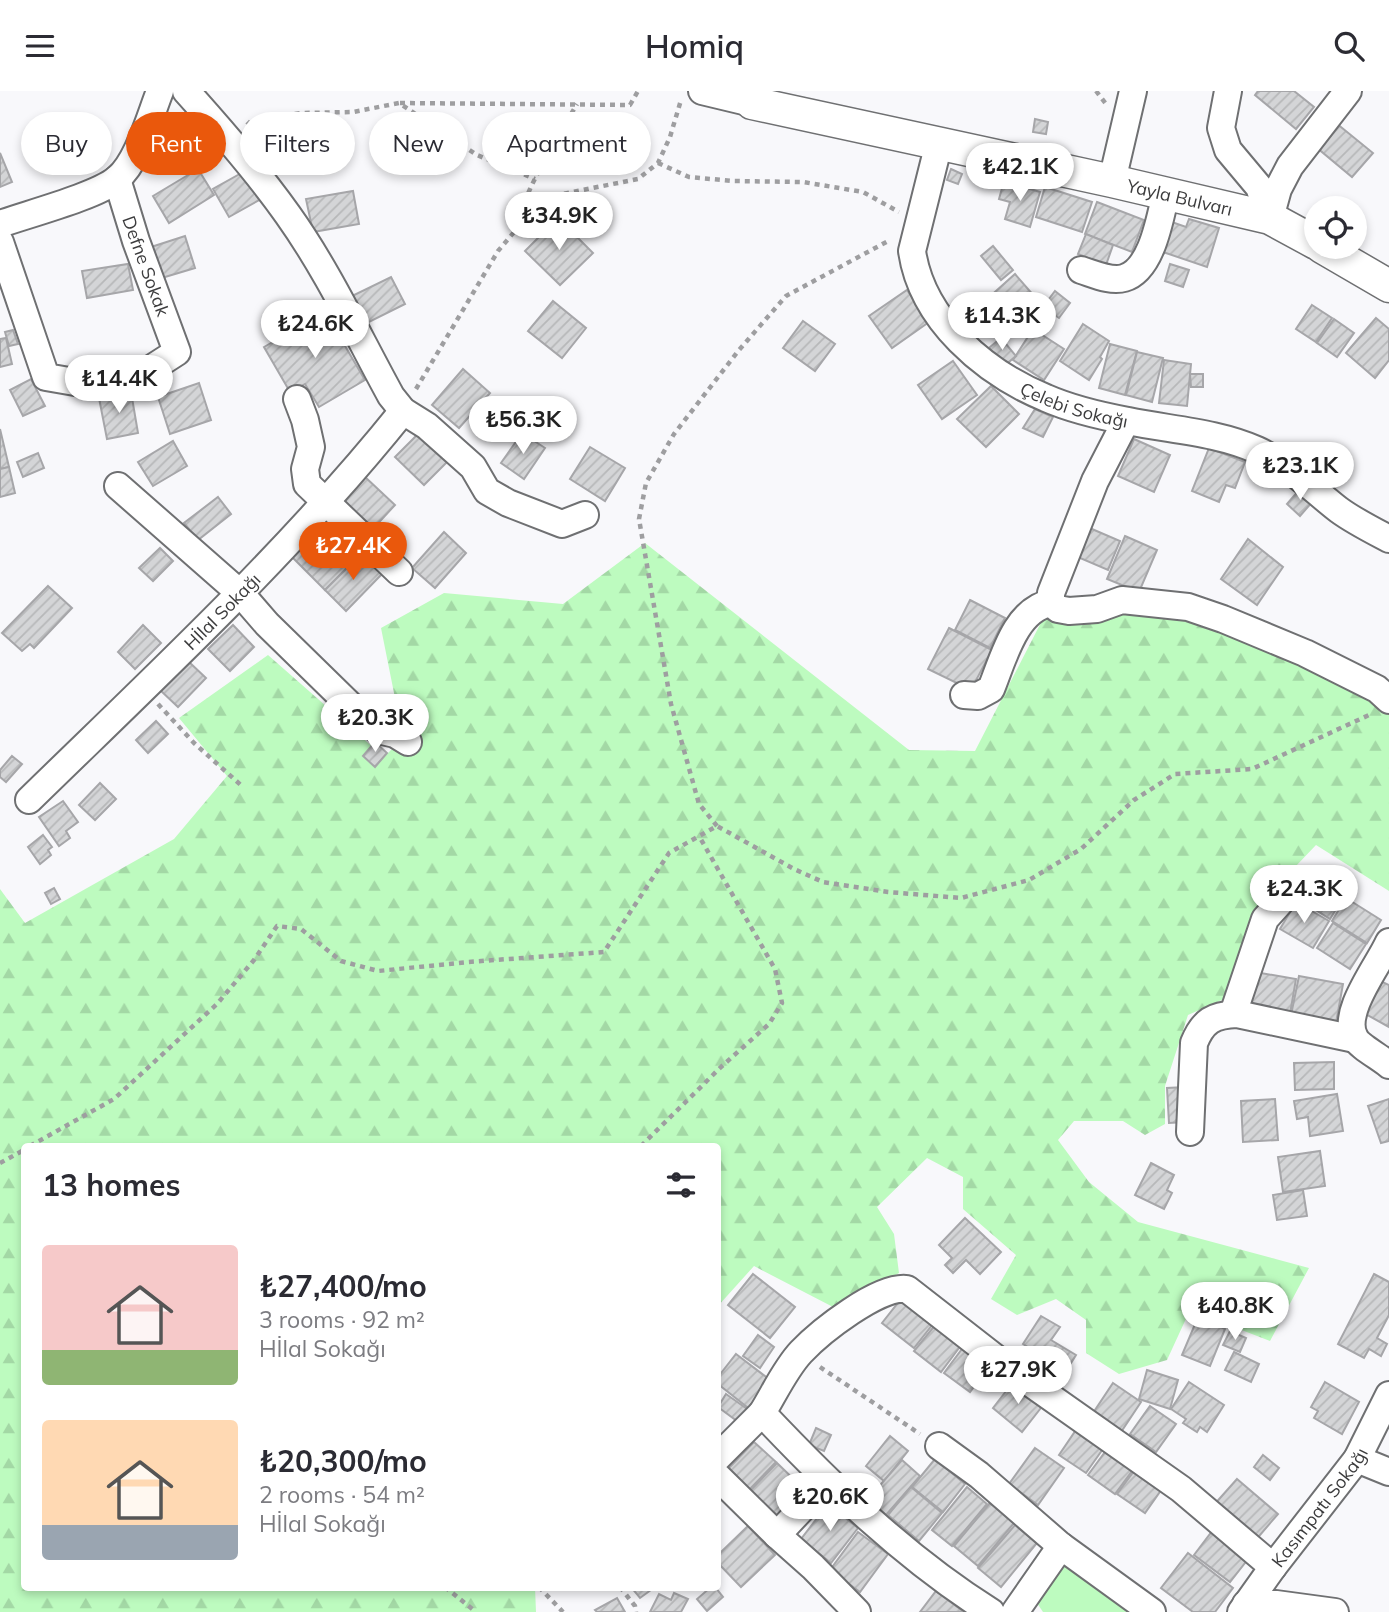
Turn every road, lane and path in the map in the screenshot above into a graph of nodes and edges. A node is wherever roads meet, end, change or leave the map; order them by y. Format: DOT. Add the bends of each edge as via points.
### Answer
graph roads {
  1 [pos="160,91"];
  2 [pos="186,91"];
  3 [pos="638,91"];
  4 [pos="683,91"];
  5 [pos="702,91"];
  6 [pos="1133,91"];
  7 [pos="1228,91"];
  8 [pos="1348,91"];
  9 [pos="753,97"];
  10 [pos="399,103"];
  11 [pos="577,104"];
  12 [pos="229,138"];
  13 [pos="939,143"];
  14 [pos="658,163"];
  15 [pos="117,179"];
  16 [pos="536,179"];
  17 [pos="1112,181"];
  18 [pos="1166,193"];
  19 [pos="1270,218"];
  20 [pos="0,224"];
  21 [pos="513,234"];
  22 [pos="1304,236"];
  23 [pos="914,238"];
  24 [pos="0,242"];
  25 [pos="1343,259"];
  26 [pos="1081,270"];
  27 [pos="1389,286"];
  28 [pos="297,399"];
  29 [pos="403,411"];
  30 [pos="1126,421"];
  31 [pos="118,486"];
  32 [pos="326,504"];
  33 [pos="585,515"];
  34 [pos="1389,539"];
  35 [pos="399,572"];
  36 [pos="241,594"];
  37 [pos="1051,603"];
  38 [pos="144,688"];
  39 [pos="964,695"];
  40 [pos="1383,706"];
  41 [pos="408,742"];
  42 [pos="243,787"];
  43 [pos="29,800"];
  44 [pos="717,826"];
  45 [pos="699,837"];
  46 [pos="1284,898"];
  47 [pos="1389,942"];
  48 [pos="1233,1014"];
  49 [pos="1355,1039"];
  50 [pos="1389,1065"];
  51 [pos="1190,1132"];
  52 [pos="35,1143"];
  53 [pos="644,1143"];
  54 [pos="21,1152"];
  55 [pos="0,1163"];
  56 [pos="800,1353"];
  57 [pos="1389,1395"];
  58 [pos="762,1413"];
  59 [pos="939,1447"];
  60 [pos="721,1454"];
  61 [pos="1357,1459"];
  62 [pos="1389,1472"];
  63 [pos="721,1480"];
  64 [pos="827,1482"];
  65 [pos="777,1535"];
  66 [pos="1061,1546"];
  67 [pos="1273,1567"];
  68 [pos="450,1591"];
  69 [pos="543,1591"];
  70 [pos="623,1591"];
  71 [pos="1243,1608"];
  72 [pos="476,1612"];
  73 [pos="563,1612"];
  74 [pos="636,1612"];
  75 [pos="857,1612"];
  76 [pos="991,1612"];
  77 [pos="1015,1612"];
  78 [pos="1152,1612"];
  79 [pos="1335,1612"];
  1 -- 15 [label="street" via="131,160"];
  2 -- 12 [label="street"];
  3 -- 11 [label="path" via="630,105"];
  4 -- 14 [label="path"];
  5 -- 9 [label="street"];
  6 -- 17 [label="street"];
  7 -- 19 [label="street" via="1222,128 1228,150 1259,187"];
  8 -- 19 [label="street" via="1290,166"];
  9 -- 13 [label="main road, Yayla Bulvarı"];
  10 -- 11 [label="path"];
  10 -- 12 [label="path" via="251,121"];
  10 -- 16 [label="path" via="477,155"];
  11 -- 16 [label="path"];
  12 -- 29 [label="street" via="289,216"];
  13 -- 17 [label="main road, Yayla Bulvarı"];
  13 -- 23 [label="street, Çelebi Sokağı"];
  14 -- 21 [label="path" via="638,179 557,195 532,211"];
  14 -- 23 [label="path" via="689,177 803,182 863,192 897,209"];
  15 -- 20 [label="street"];
  15 -- 24 [label="street, Defne Sokak" via="177,352 146,372 98,386 46,377"];
  16 -- 21 [label="path"];
  17 -- 18 [label="main road, Yayla Bulvarı"];
  18 -- 19 [label="main road, Yayla Bulvarı"];
  18 -- 26 [label="street" via="1157,231 1135,272 1122,279"];
  19 -- 22 [label="main road, Yayla Bulvarı"];
  21 -- 29 [label="path" via="498,251"];
  23 -- 30 [label="street, Çelebi Sokağı" via="915,269 940,318 956,338 1010,380 1047,399"];
  23 -- 44 [label="path" via="888,240 786,296 674,434 646,483 639,519 671,704 699,804"];
  25 -- 27 [label="main road"];
  28 -- 32 [label="street" via="311,447 305,469 307,484"];
  29 -- 32 [label="street, Hİlal Sokağı"];
  29 -- 33 [label="street" via="473,467 487,491 562,524"];
  30 -- 34 [label="street, Çelebi Sokağı" via="1217,437 1256,449 1341,511"];
  30 -- 37 [label="street" via="1095,481"];
  31 -- 36 [label="street"];
  32 -- 35 [label="street"];
  32 -- 36 [label="street, Hİlal Sokağı"];
  36 -- 38 [label="street, Hİlal Sokağı"];
  36 -- 41 [label="street" via="355,710 378,730"];
  37 -- 39 [label="street" via="1041,605 1023,622 1007,647 991,689 978,696"];
  37 -- 40 [label="street" via="1069,611 1097,609 1122,600 1188,607 1305,653 1377,689"];
  38 -- 42 [label="path" via="194,743"];
  38 -- 43 [label="street, Hİlal Sokağı"];
  40 -- 44 [label="path" via="1252,769 1175,774 1134,800 1081,849 1029,880 961,898 823,883"];
  44 -- 45 [label="path"];
  45 -- 52 [label="path" via="669,853 604,952 378,971 341,961 301,929 277,926 217,1004 114,1099"];
  45 -- 53 [label="path" via="775,969 782,1003 769,1024"];
  46 -- 48 [label="street" via="1265,919"];
  47 -- 49 [label="street" via="1356,1002 1351,1027"];
  48 -- 49 [label="street"];
  48 -- 51 [label="street" via="1207,1021 1194,1043"];
  49 -- 50 [label="street"];
  54 -- 55 [label="path"];
  56 -- 58 [label="street"];
  56 -- 59 [label="path"];
  56 -- 67 [label="street" via="853,1308 896,1287 906,1289 1181,1489"];
  57 -- 61 [label="street, Kasımpatı Sokağı"];
  58 -- 60 [label="street"];
  58 -- 64 [label="street"];
  59 -- 66 [label="street"];
  61 -- 62 [label="street"];
  61 -- 67 [label="street, Kasımpatı Sokağı"];
  63 -- 65 [label="street"];
  64 -- 65 [label="street"];
  64 -- 76 [label="street" via="960,1593"];
  65 -- 75 [label="street"];
  66 -- 77 [label="street"];
  66 -- 78 [label="street"];
  67 -- 71 [label="street, Kasımpatı Sokağı"];
  68 -- 72 [label="path"];
  69 -- 73 [label="path"];
  70 -- 74 [label="path"];
  71 -- 79 [label="street" via="1276,1604"];
}
